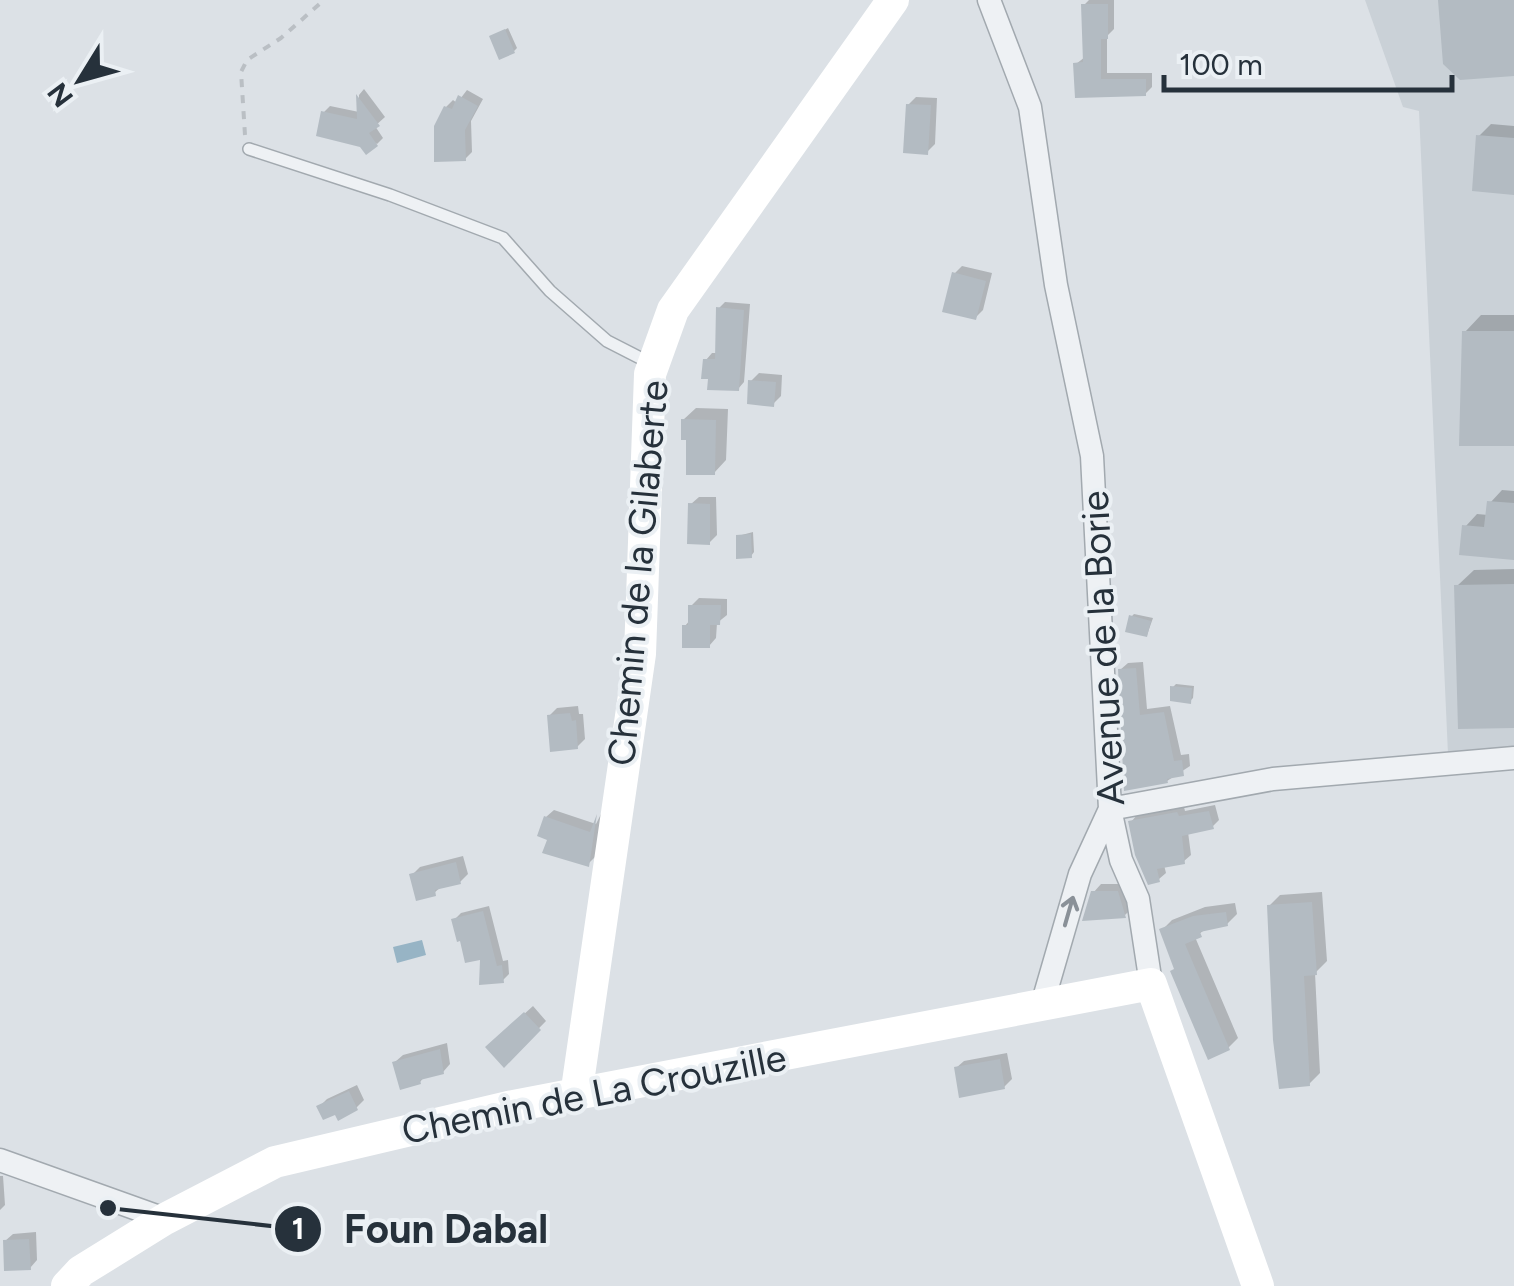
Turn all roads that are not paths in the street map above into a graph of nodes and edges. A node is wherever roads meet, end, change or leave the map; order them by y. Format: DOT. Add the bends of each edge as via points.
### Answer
graph roads {
  1 [pos="893,0"];
  2 [pos="989,0"];
  3 [pos="248,149"];
  4 [pos="654,364"];
  5 [pos="1514,758"];
  6 [pos="1110,809"];
  7 [pos="1152,984"];
  8 [pos="1042,1004"];
  9 [pos="576,1096"];
  10 [pos="0,1160"];
  11 [pos="165,1218"];
  12 [pos="68,1286"];
  13 [pos="1258,1286"];
  1 -- 4 [label="street, Chemin de la Gilaberte" via="674,310"];
  2 -- 6 [label="street, Avenue de la Borie" via="1030,107 1056,285 1092,456"];
  3 -- 4 [label="lane" via="503,238 607,342"];
  4 -- 9 [label="street, Chemin de la Gilaberte" via="640,654"];
  5 -- 6 [label="street" via="1273,779"];
  6 -- 7 [label="street, Avenue de la Borie" via="1138,899"];
  8 -- 6 [label="street, one-way" via="1080,874"];
  7 -- 8 [label="street, Chemin de La Crouzille"];
  7 -- 13 [label="street, Avenue de la Borie"];
  8 -- 9 [label="street, Chemin de La Crouzille"];
  9 -- 11 [label="street, Chemin de La Crouzille" via="274,1162"];
  10 -- 11 [label="street"];
  11 -- 12 [label="street, Chemin de La Crouzille" via="81,1270"];
}
